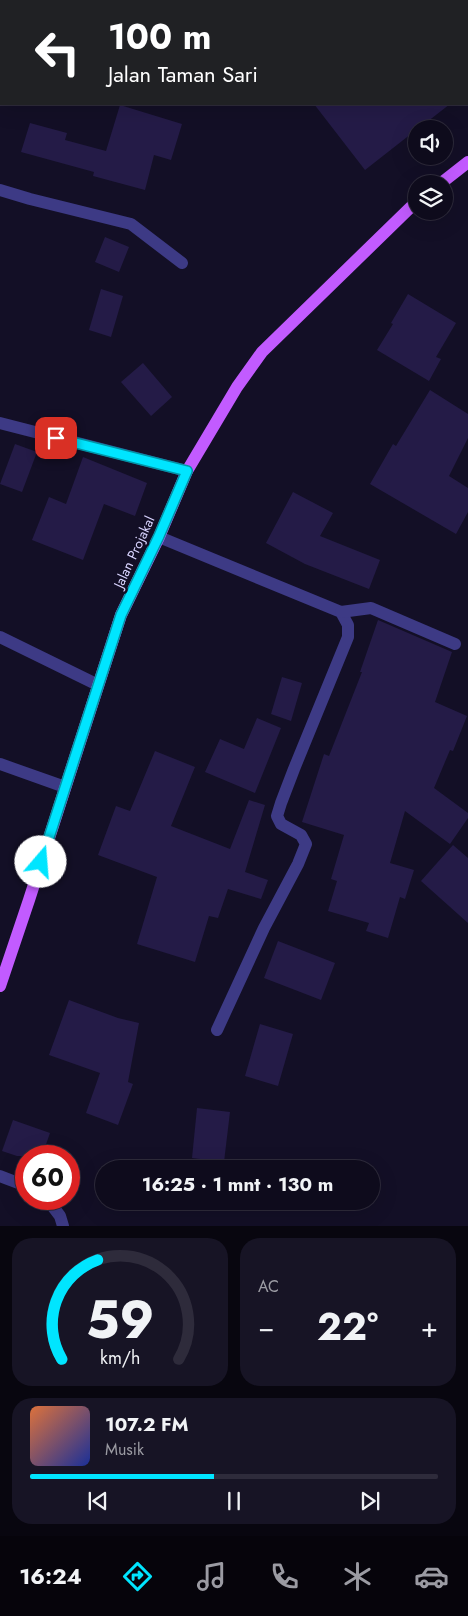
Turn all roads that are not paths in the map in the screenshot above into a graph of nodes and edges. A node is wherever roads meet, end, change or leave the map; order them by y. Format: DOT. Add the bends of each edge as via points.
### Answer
graph roads {
  1 [pos="468,162"];
  2 [pos="451,175"];
  3 [pos="0,190"];
  4 [pos="408,210"];
  5 [pos="182,263"];
  6 [pos="0,423"];
  7 [pos="187,471"];
  8 [pos="159,536"];
  9 [pos="341,612"];
  10 [pos="0,637"];
  11 [pos="455,644"];
  12 [pos="98,685"];
  13 [pos="0,764"];
  14 [pos="65,787"];
  15 [pos="0,986"];
  16 [pos="217,1030"];
  17 [pos="0,1176"];
  18 [pos="15,1182"];
  19 [pos="55,1210"];
  20 [pos="63,1226"];
  1 -- 2 [label="main road"];
  3 -- 5 [label="street" via="131,224"];
  4 -- 7 [label="main road, Jalan Projakal" via="262,352"];
  6 -- 7 [label="street"];
  7 -- 8 [label="main road, Jalan Projakal"];
  8 -- 9 [label="street"];
  8 -- 12 [label="main road, Jalan Projakal" via="121,615"];
  9 -- 11 [label="street" via="371,608"];
  9 -- 16 [label="street" via="348,625 348,637 278,816 281,824 302,835 306,844"];
  10 -- 12 [label="street"];
  12 -- 14 [label="main road, Jalan Projakal"];
  13 -- 14 [label="street"];
  14 -- 15 [label="main road, Jalan Projakal"];
  17 -- 18 [label="street"];
  19 -- 20 [label="street"];
}
